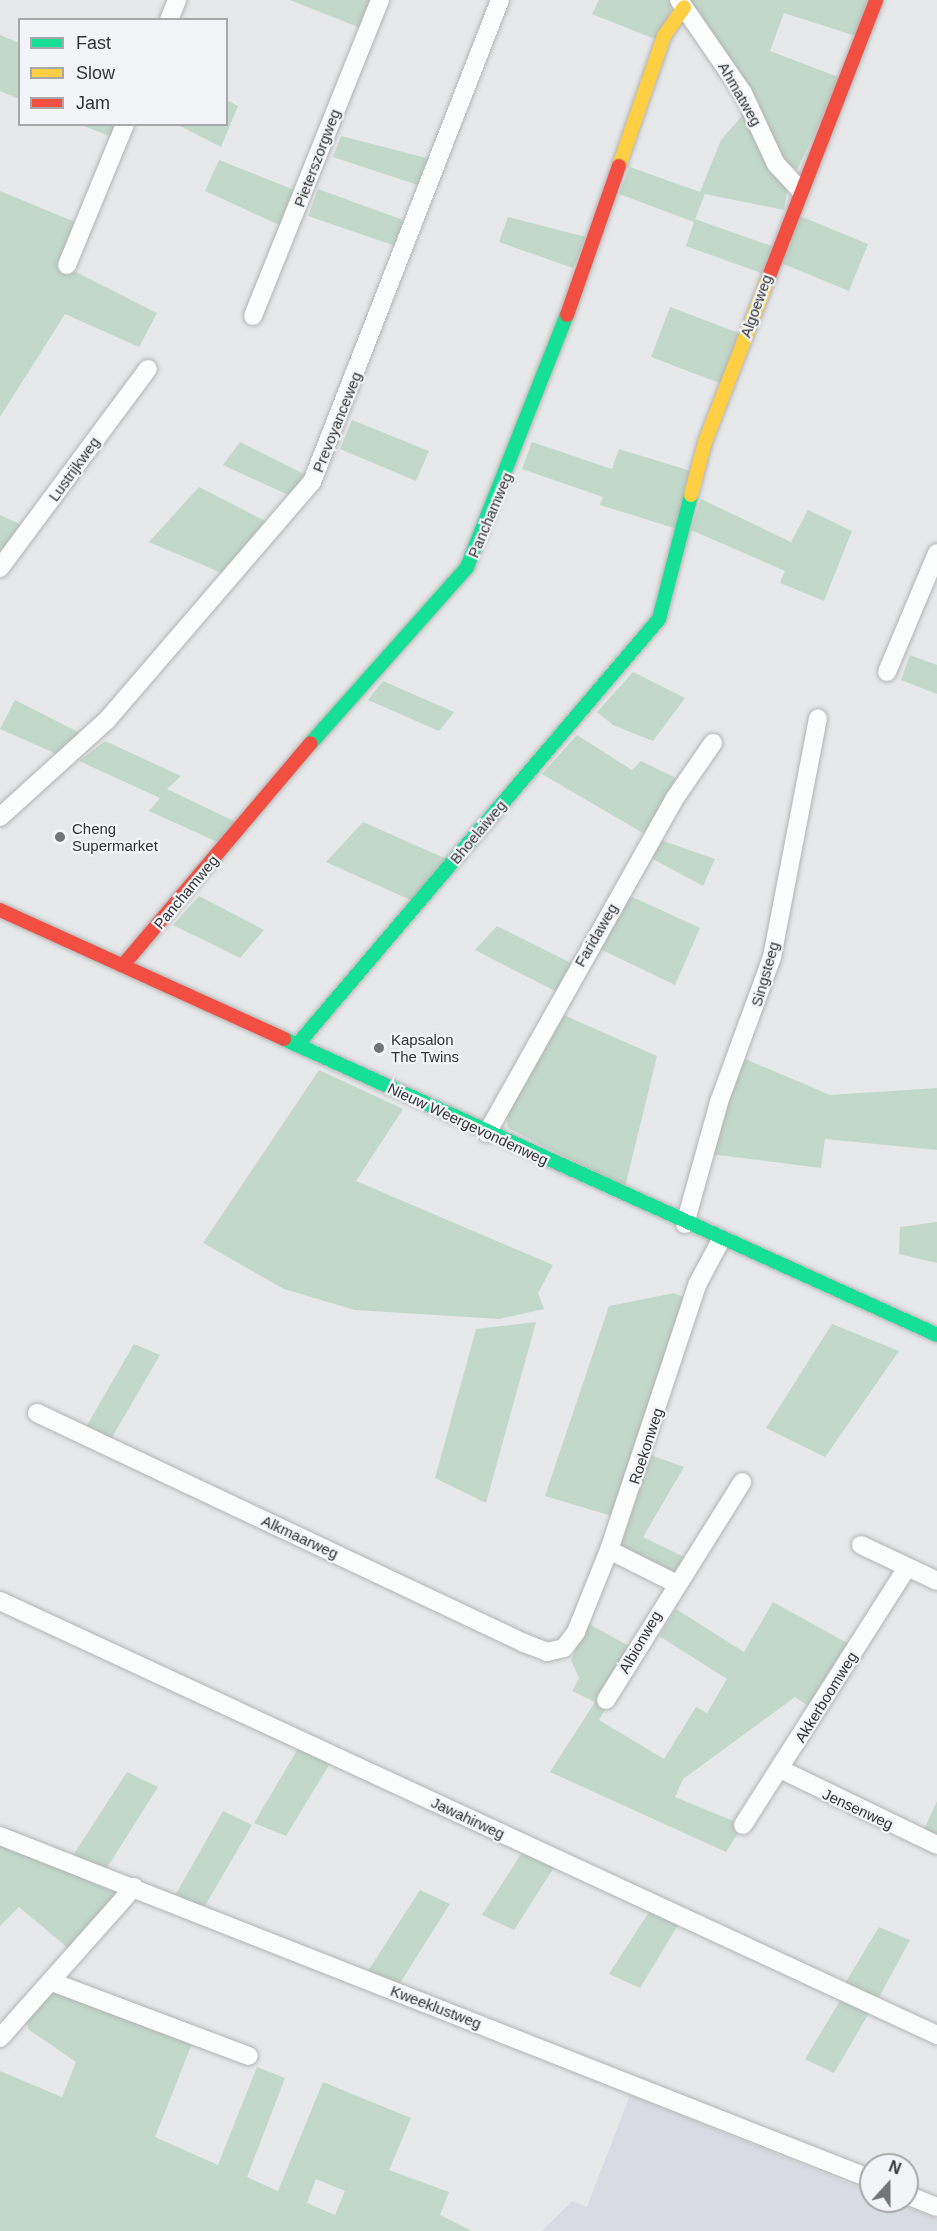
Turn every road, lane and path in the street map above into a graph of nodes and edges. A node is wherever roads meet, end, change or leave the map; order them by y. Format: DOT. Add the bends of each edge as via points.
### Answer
graph roads {
  1 [pos="177,0"];
  2 [pos="380,0"];
  3 [pos="500,0"];
  4 [pos="876,0"];
  5 [pos="681,4"];
  6 [pos="170,18"];
  7 [pos="124,126"];
  8 [pos="799,189"];
  9 [pos="67,265"];
  10 [pos="253,316"];
  11 [pos="148,369"];
  12 [pos="937,553"];
  13 [pos="0,568"];
  14 [pos="659,619"];
  15 [pos="888,672"];
  16 [pos="818,718"];
  17 [pos="713,743"];
  18 [pos="0,817"];
  19 [pos="0,910"];
  20 [pos="124,964"];
  21 [pos="297,1045"];
  22 [pos="487,1133"];
  23 [pos="685,1224"];
  24 [pos="721,1240"];
  25 [pos="937,1335"];
  26 [pos="37,1413"];
  27 [pos="742,1482"];
  28 [pos="861,1545"];
  29 [pos="609,1550"];
  30 [pos="907,1568"];
  31 [pos="937,1581"];
  32 [pos="675,1583"];
  33 [pos="0,1601"];
  34 [pos="564,1648"];
  35 [pos="606,1700"];
  36 [pos="780,1769"];
  37 [pos="743,1826"];
  38 [pos="0,1836"];
  39 [pos="937,1845"];
  40 [pos="134,1887"];
  41 [pos="52,1982"];
  42 [pos="937,2035"];
  43 [pos="0,2038"];
  44 [pos="249,2056"];
  45 [pos="859,2174"];
  46 [pos="919,2199"];
  47 [pos="937,2207"];
  1 -- 6 [label="street"];
  2 -- 10 [label="street, Pieterszorgweg"];
  3 -- 18 [label="street, Prevoyanceweg" via="312,482 107,720"];
  4 -- 8 [label="street, Algoeweg"];
  5 -- 8 [label="street, Ahmatweg" via="743,93 776,164"];
  5 -- 20 [label="street, Panchamweg" via="664,36 538,397 467,567 403,634"];
  7 -- 9 [label="street"];
  8 -- 14 [label="street, Algoeweg" via="705,442"];
  11 -- 13 [label="street, Lustrijkweg"];
  12 -- 15 [label="street"];
  14 -- 21 [label="street, Bhoelaiweg"];
  16 -- 23 [label="street, Singsteeg" via="772,957 719,1102"];
  17 -- 22 [label="street, Faridaweg" via="675,798"];
  19 -- 20 [label="street, Nieuw Weergevondenweg"];
  20 -- 21 [label="street, Nieuw Weergevondenweg"];
  21 -- 22 [label="street, Nieuw Weergevondenweg"];
  22 -- 23 [label="street, Nieuw Weergevondenweg"];
  23 -- 24 [label="street, Nieuw Weergevondenweg"];
  24 -- 25 [label="street, Nieuw Weergevondenweg"];
  24 -- 29 [label="street, Roekonweg" via="698,1283"];
  26 -- 34 [label="street, Alkmaarweg" via="524,1643 547,1652"];
  27 -- 32 [label="street, Albionweg"];
  28 -- 30 [label="street"];
  29 -- 32 [label="street"];
  29 -- 34 [label="street, Roekonweg" via="576,1632"];
  30 -- 31 [label="street"];
  30 -- 36 [label="street, Akkerboomweg"];
  32 -- 35 [label="street, Albionweg"];
  33 -- 42 [label="street, Jawahirweg"];
  36 -- 37 [label="street, Akkerboomweg"];
  36 -- 39 [label="street, Jensenweg"];
  38 -- 40 [label="street, Kweeklustweg"];
  40 -- 41 [label="street"];
  40 -- 45 [label="street, Kweeklustweg"];
  41 -- 43 [label="street"];
  41 -- 44 [label="street"];
  46 -- 47 [label="street"];
}
